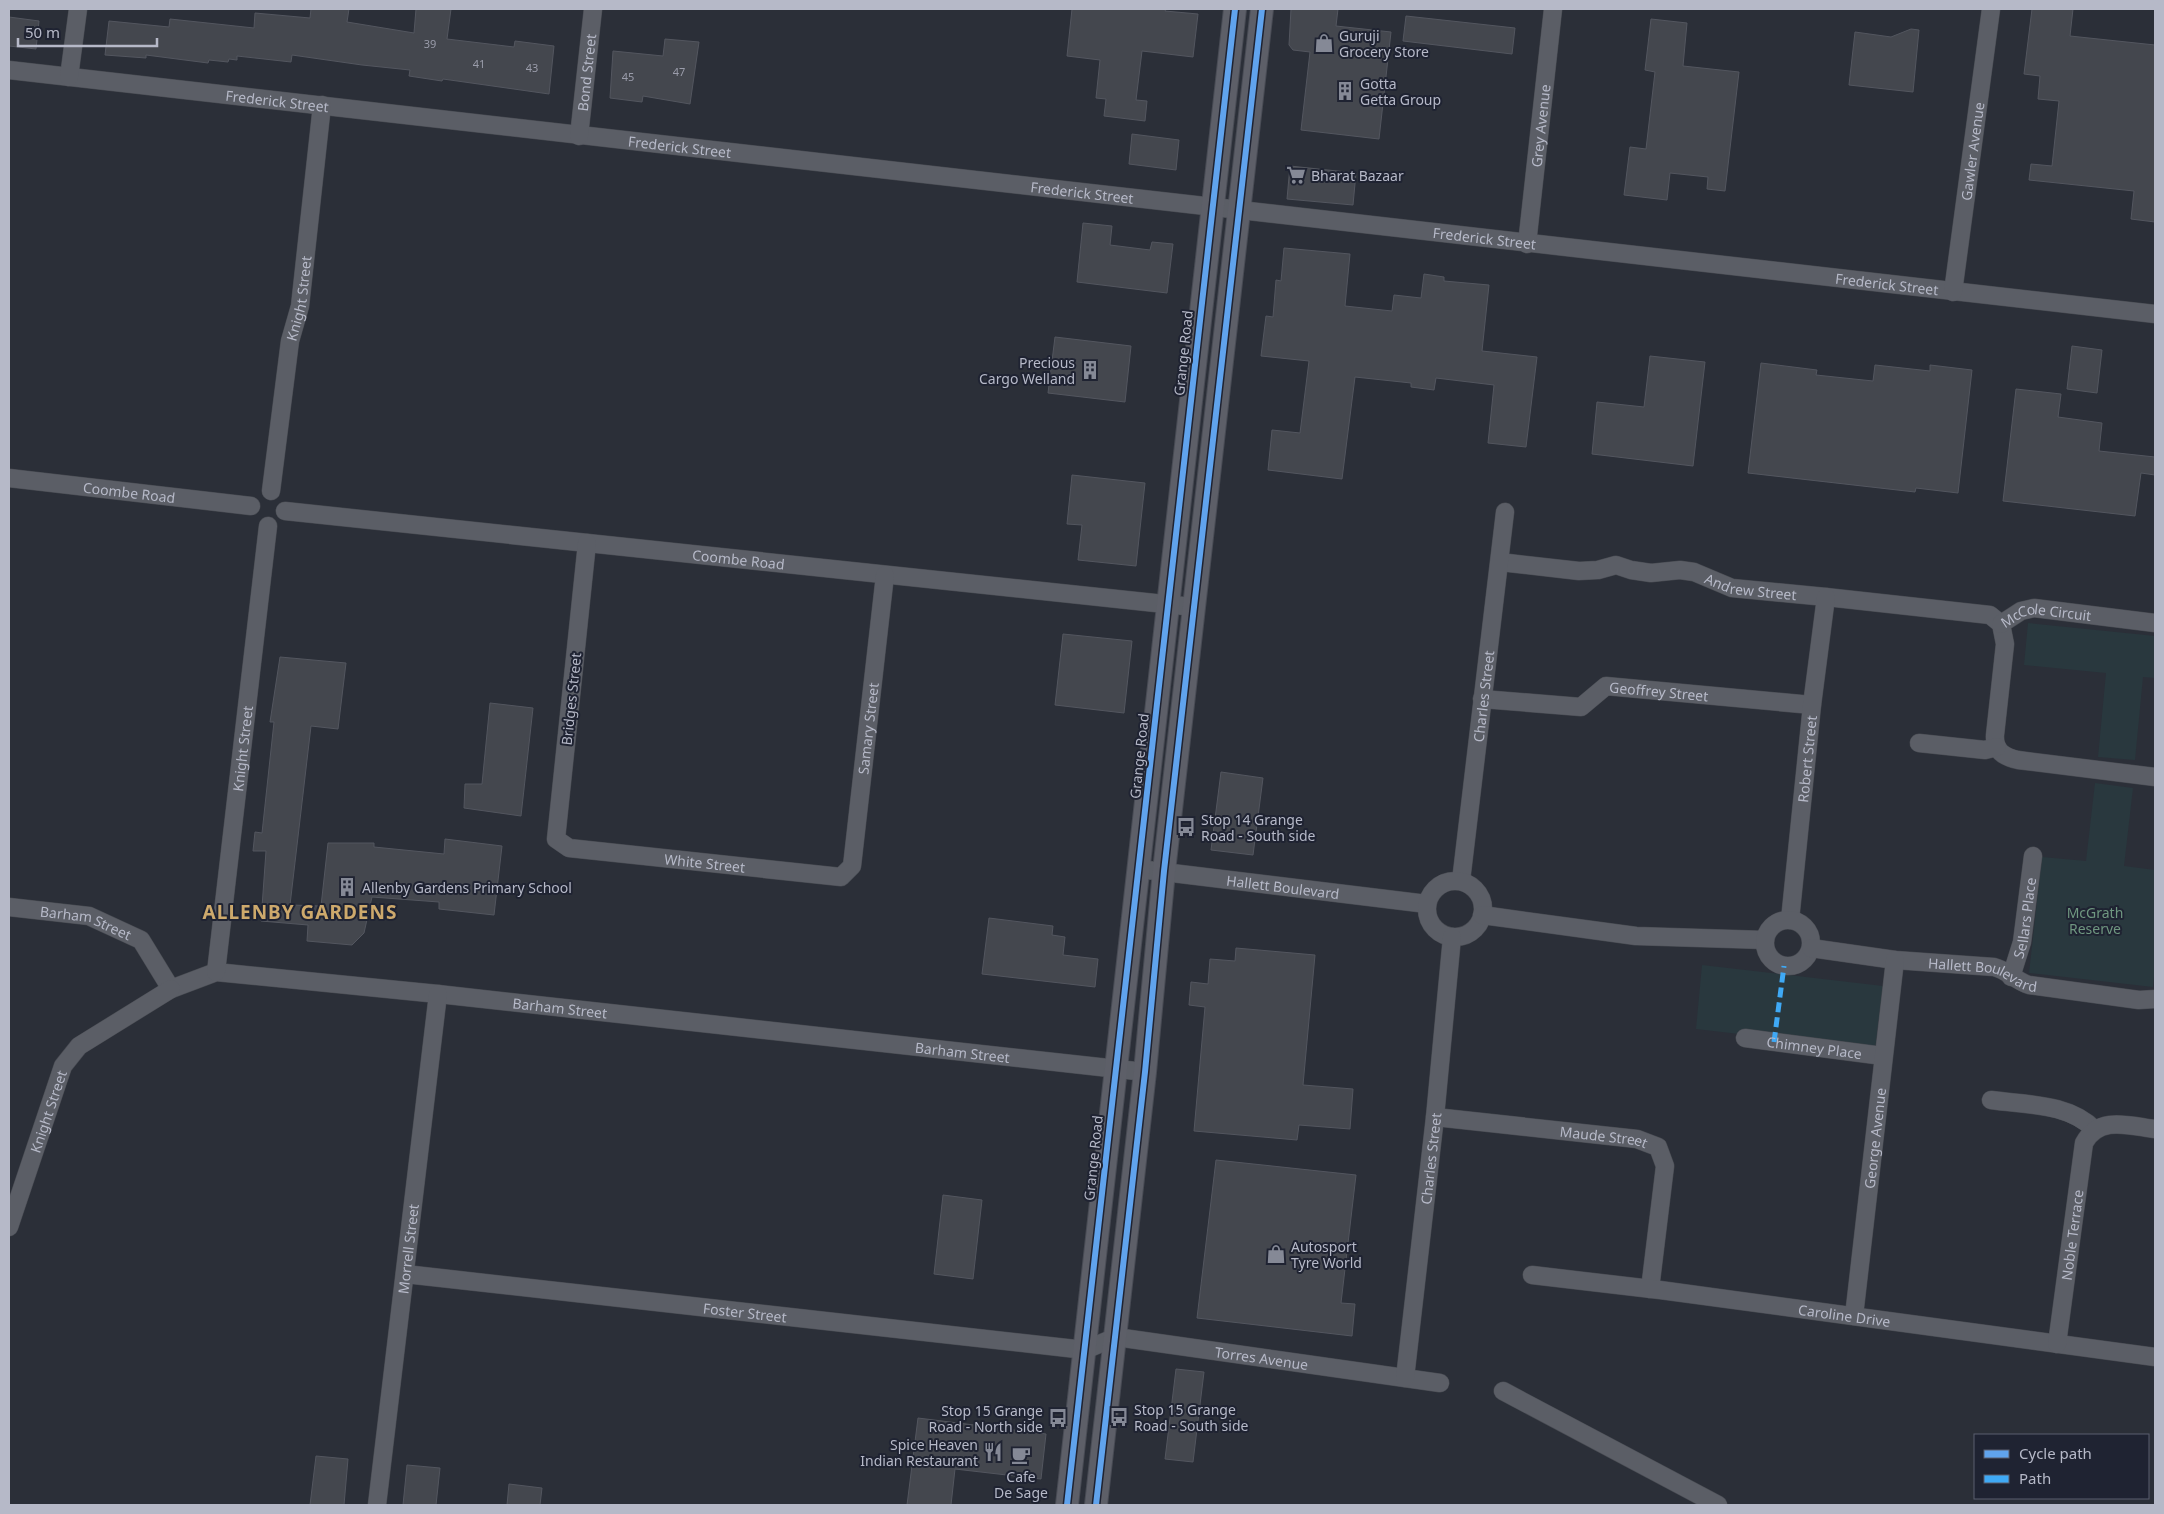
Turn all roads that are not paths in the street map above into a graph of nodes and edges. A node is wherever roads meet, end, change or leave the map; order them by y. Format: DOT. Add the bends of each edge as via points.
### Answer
graph roads {
  1 [pos="78,9"];
  2 [pos="592,9"];
  3 [pos="1236,9"];
  4 [pos="1262,9"];
  5 [pos="1554,9"];
  6 [pos="1991,9"];
  7 [pos="9,70"];
  8 [pos="68,77"];
  9 [pos="322,106"];
  10 [pos="578,136"];
  11 [pos="1212,208"];
  12 [pos="1240,211"];
  13 [pos="1527,244"];
  14 [pos="1953,292"];
  15 [pos="2155,314"];
  16 [pos="9,478"];
  17 [pos="271,491"];
  18 [pos="251,506"];
  19 [pos="285,511"];
  20 [pos="1504,512"];
  21 [pos="268,526"];
  22 [pos="587,543"];
  23 [pos="1500,562"];
  24 [pos="885,575"];
  25 [pos="1826,597"];
  26 [pos="1168,605"];
  27 [pos="1193,607"];
  28 [pos="2155,622"];
  29 [pos="2001,624"];
  30 [pos="1482,699"];
  31 [pos="1812,705"];
  32 [pos="1919,743"];
  33 [pos="1997,747"];
  34 [pos="2155,777"];
  35 [pos="569,848"];
  36 [pos="2032,856"];
  37 [pos="1139,869"];
  38 [pos="1164,871"];
  39 [pos="840,877"];
  40 [pos="1461,882"];
  41 [pos="1427,904"];
  42 [pos="9,907"];
  43 [pos="1482,915"];
  44 [pos="1790,920"];
  45 [pos="1452,937"];
  46 [pos="1765,940"];
  47 [pos="1811,948"];
  48 [pos="1895,960"];
  49 [pos="216,972"];
  50 [pos="2011,977"];
  51 [pos="171,988"];
  52 [pos="438,994"];
  53 [pos="2155,999"];
  54 [pos="1745,1038"];
  55 [pos="1883,1056"];
  56 [pos="1116,1070"];
  57 [pos="1144,1072"];
  58 [pos="1992,1100"];
  59 [pos="1436,1117"];
  60 [pos="2155,1129"];
  61 [pos="2095,1130"];
  62 [pos="9,1223"];
  63 [pos="405,1274"];
  64 [pos="1532,1275"];
  65 [pos="1650,1289"];
  66 [pos="1854,1316"];
  67 [pos="1116,1337"];
  68 [pos="2057,1344"];
  69 [pos="1085,1350"];
  70 [pos="2155,1357"];
  71 [pos="1405,1378"];
  72 [pos="1440,1383"];
  73 [pos="1503,1392"];
  74 [pos="377,1505"];
  75 [pos="1067,1505"];
  76 [pos="1096,1505"];
  77 [pos="1718,1505"];
  1 -- 8 [label="street"];
  2 -- 10 [label="street, Bond Street"];
  3 -- 11 [label="main road, Grange Road"];
  4 -- 12 [label="main road"];
  5 -- 13 [label="street, Grey Avenue"];
  6 -- 14 [label="street, Gawler Avenue"];
  7 -- 8 [label="street, Frederick Street"];
  8 -- 9 [label="street, Frederick Street"];
  9 -- 10 [label="street, Frederick Street"];
  9 -- 17 [label="street, Knight Street" via="300,306 290,341"];
  10 -- 11 [label="street, Frederick Street"];
  11 -- 12 [label="street, Frederick Street"];
  11 -- 26 [label="main road, Grange Road"];
  12 -- 13 [label="street, Frederick Street"];
  12 -- 27 [label="main road"];
  13 -- 14 [label="street, Frederick Street"];
  14 -- 15 [label="street, Frederick Street"];
  16 -- 18 [label="street, Coombe Road"];
  17 -- 18 [label="street" via="257,495"];
  17 -- 19 [label="street" via="282,498"];
  18 -- 21 [label="street" via="254,518"];
  19 -- 21 [label="street" via="280,521"];
  19 -- 22 [label="street, Coombe Road"];
  20 -- 23 [label="street, Charles Street"];
  21 -- 49 [label="street, Knight Street"];
  22 -- 24 [label="street, Coombe Road"];
  22 -- 35 [label="street, Bridges Street" via="556,839"];
  23 -- 25 [label="street, Andrew Street" via="1579,570 1598,570 1616,565 1651,573 1680,570 1694,572 1732,588"];
  23 -- 30 [label="street, Charles Street"];
  24 -- 26 [label="street, Coombe Road"];
  24 -- 39 [label="street, Samary Street" via="852,866"];
  25 -- 29 [label="street, Andrew Street" via="1984,614"];
  25 -- 31 [label="street, Robert Street"];
  26 -- 27 [label="street, Coombe Road"];
  26 -- 37 [label="main road, Grange Road"];
  27 -- 38 [label="main road"];
  28 -- 29 [label="street, McCole Circuit" via="2034,608 2021,611"];
  29 -- 33 [label="street, McCole Circuit" via="2005,644 1995,735"];
  30 -- 31 [label="street, Geoffrey Street" via="1582,707 1606,686"];
  30 -- 40 [label="street, Charles Street"];
  31 -- 44 [label="street, Robert Street"];
  32 -- 33 [label="street" via="1985,750"];
  33 -- 34 [label="street" via="2003,755 2018,760"];
  35 -- 39 [label="street, White Street"];
  36 -- 50 [label="street, Sellars Place" via="2022,942"];
  37 -- 38 [label="street, Hallett Boulevard"];
  37 -- 56 [label="main road, Grange Road"];
  38 -- 41 [label="street, Hallett Boulevard"];
  38 -- 57 [label="main road"];
  40 -- 41 [label="street" via="1439,886"];
  40 -- 43 [label="street" via="1478,894"];
  41 -- 45 [label="street" via="1433,926"];
  42 -- 51 [label="street, Barham Street" via="89,916 141,940"];
  43 -- 45 [label="street" via="1473,930"];
  43 -- 46 [label="street" via="1636,936"];
  44 -- 46 [label="street" via="1769,929"];
  44 -- 47 [label="street" via="1807,930"];
  45 -- 59 [label="street, Charles Street"];
  46 -- 47 [label="street" via="1766,952 1773,961 1784,966 1796,965 1806,958"];
  47 -- 48 [label="street, Hallett Boulevard"];
  48 -- 50 [label="street, Hallett Boulevard" via="1994,967"];
  48 -- 55 [label="street, George Avenue"];
  49 -- 51 [label="street, Barham Street"];
  49 -- 52 [label="street, Barham Street"];
  50 -- 53 [label="street, Hallett Boulevard" via="2029,985 2139,1000"];
  51 -- 62 [label="street, Knight Street" via="79,1046 63,1066"];
  52 -- 56 [label="street, Barham Street"];
  52 -- 63 [label="street, Morrell Street"];
  54 -- 55 [label="street, Chimney Place"];
  55 -- 66 [label="street, George Avenue"];
  56 -- 57 [label="street, Barham Street"];
  56 -- 69 [label="main road, Grange Road"];
  57 -- 67 [label="main road"];
  58 -- 61 [label="street" via="2070,1112"];
  59 -- 65 [label="street, Maude Street" via="1637,1139 1658,1147 1666,1166"];
  59 -- 71 [label="street, Charles Street"];
  60 -- 61 [label="street" via="2114,1124"];
  61 -- 68 [label="street, Noble Terrace" via="2083,1149"];
  63 -- 69 [label="street, Foster Street"];
  63 -- 74 [label="street, Morrell Street"];
  64 -- 65 [label="street, Caroline Drive"];
  65 -- 66 [label="street, Caroline Drive"];
  66 -- 68 [label="street, Caroline Drive"];
  67 -- 69 [label="street"];
  67 -- 71 [label="street, Torres Avenue"];
  67 -- 76 [label="main road"];
  68 -- 70 [label="street, Caroline Drive"];
  69 -- 75 [label="main road, Grange Road"];
  71 -- 72 [label="street, Torres Avenue"];
  73 -- 77 [label="street"];
}
